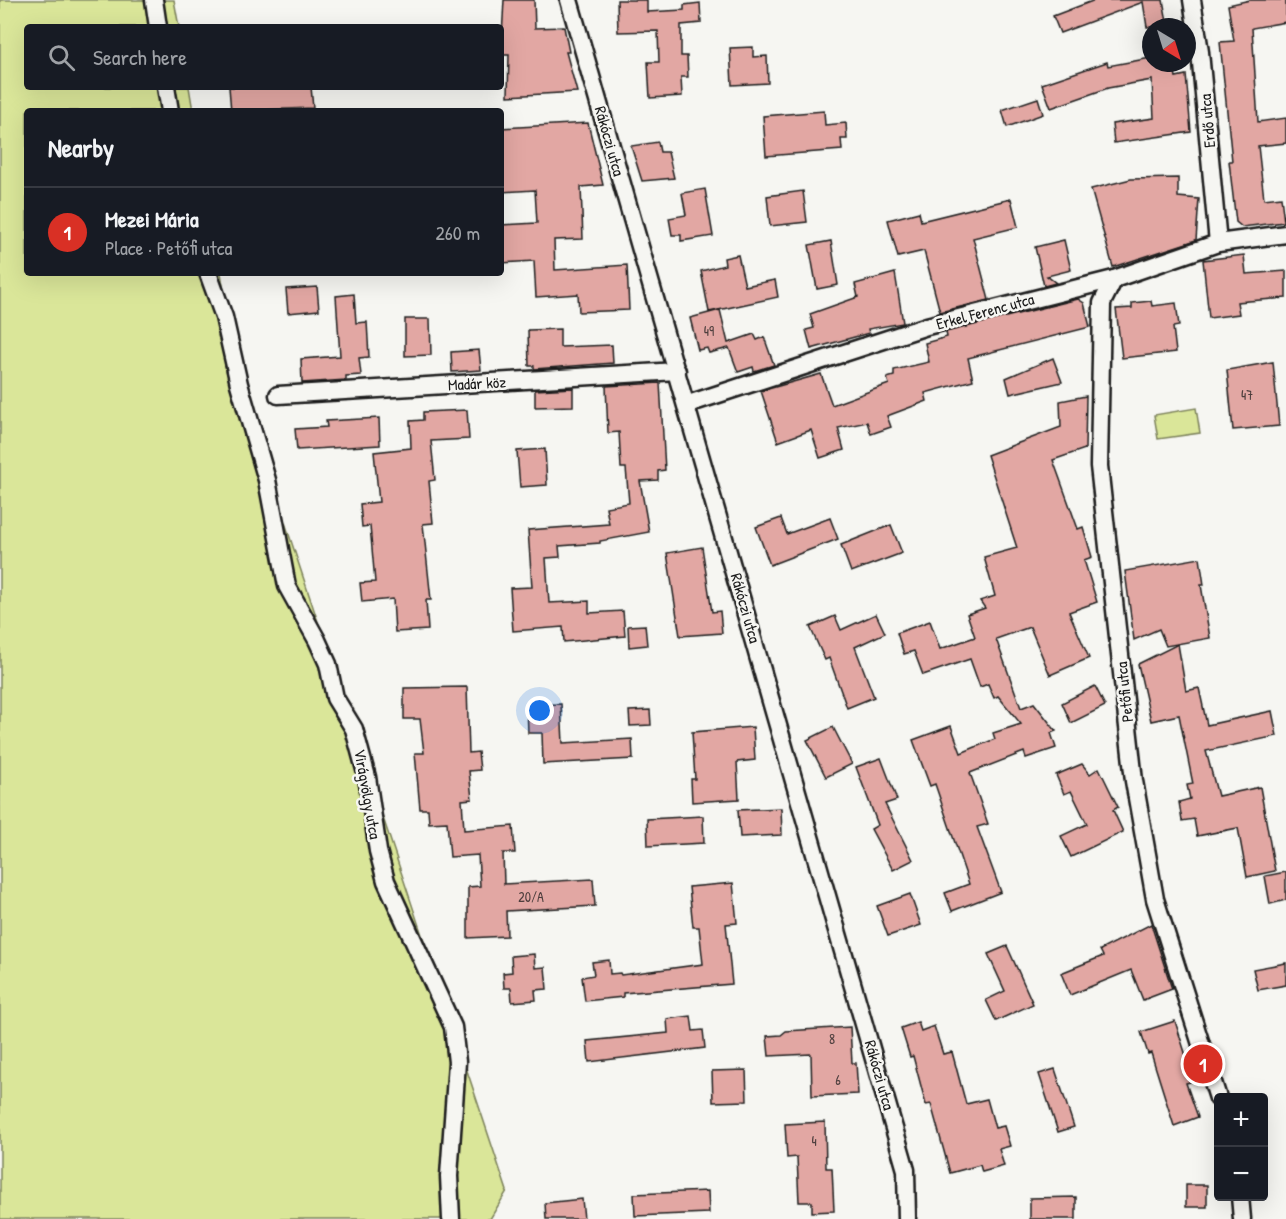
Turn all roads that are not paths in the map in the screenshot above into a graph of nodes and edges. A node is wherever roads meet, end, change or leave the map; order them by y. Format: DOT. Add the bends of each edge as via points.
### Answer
graph roads {
  1 [pos="154,0"];
  2 [pos="569,0"];
  3 [pos="1192,0"];
  4 [pos="158,24"];
  5 [pos="166,90"];
  6 [pos="170,108"];
  7 [pos="1286,234"];
  8 [pos="1218,243"];
  9 [pos="209,276"];
  10 [pos="1114,279"];
  11 [pos="677,371"];
  12 [pos="278,395"];
  13 [pos="688,404"];
  14 [pos="1216,1093"];
  15 [pos="1240,1201"];
  16 [pos="451,1219"];
  17 [pos="907,1219"];
  18 [pos="1242,1219"];
  1 -- 4 [label="street"];
  2 -- 11 [label="street, Rákóczi utca"];
  3 -- 8 [label="street, Erdő utca"];
  5 -- 6 [label="street"];
  7 -- 8 [label="street, Erkel Ferenc utca"];
  8 -- 10 [label="street, Erkel Ferenc utca"];
  9 -- 16 [label="street, Virágvölgy utca" via="224,317 267,480 286,586 328,664 335,698 354,729 386,881 453,1027 457,1055 449,1176"];
  10 -- 13 [label="street, Erkel Ferenc utca" via="927,327"];
  10 -- 14 [label="street, Petőfi utca" via="1102,303 1100,466 1134,781 1155,899"];
  11 -- 12 [label="street, Madár köz"];
  11 -- 13 [label="street, Rákóczi utca"];
  13 -- 17 [label="street, Rákóczi utca" via="906,1170"];
  15 -- 18 [label="street"];
}
